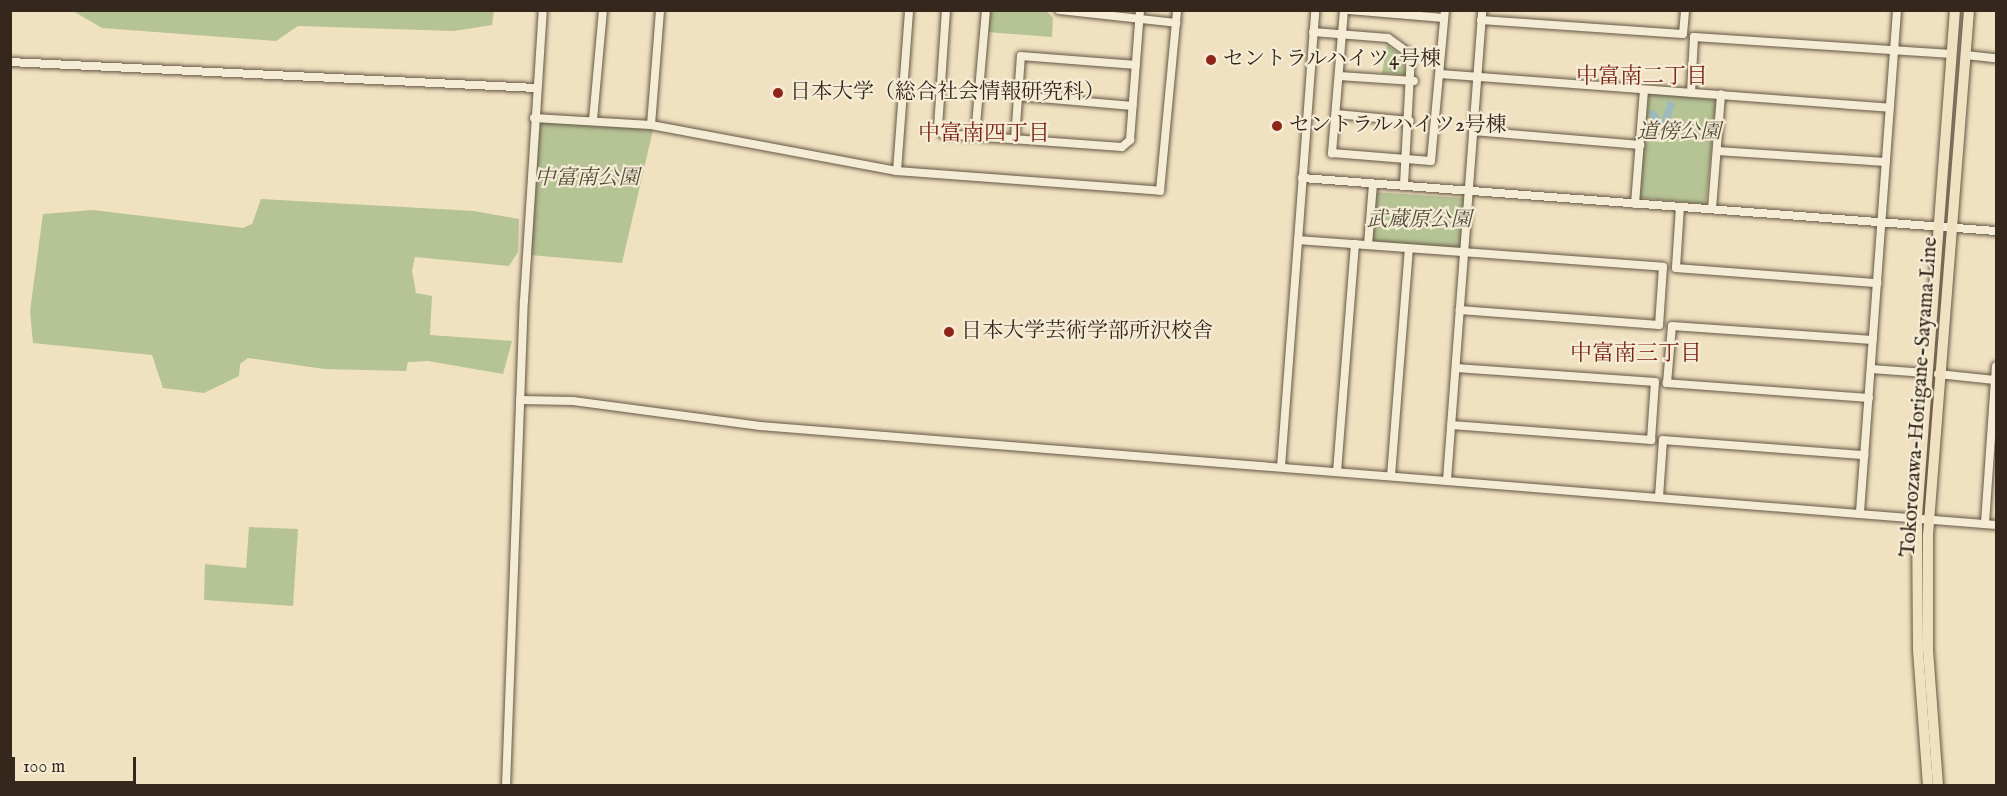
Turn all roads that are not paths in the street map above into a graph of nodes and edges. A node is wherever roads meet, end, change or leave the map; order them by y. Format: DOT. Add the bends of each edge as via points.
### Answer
graph roads {
  1 [pos="543,10"];
  2 [pos="603,10"];
  3 [pos="660,10"];
  4 [pos="909,10"];
  5 [pos="946,10"];
  6 [pos="986,10"];
  7 [pos="1059,10"];
  8 [pos="1140,10"];
  9 [pos="1177,10"];
  10 [pos="1315,10"];
  11 [pos="1344,10"];
  12 [pos="1349,10"];
  13 [pos="1685,10"];
  14 [pos="1897,10"];
  15 [pos="1955,10"];
  16 [pos="1969,10"];
  17 [pos="1444,14"];
  18 [pos="1482,15"];
  19 [pos="1139,20"];
  20 [pos="1176,23"];
  21 [pos="1313,32"];
  22 [pos="1342,34"];
  23 [pos="1894,50"];
  24 [pos="1951,54"];
  25 [pos="1965,55"];
  26 [pos="1996,58"];
  27 [pos="10,62"];
  28 [pos="1136,65"];
  29 [pos="1440,74"];
  30 [pos="1339,76"];
  31 [pos="1478,76"];
  32 [pos="1414,81"];
  33 [pos="536,88"];
  34 [pos="1644,90"];
  35 [pos="1691,93"];
  36 [pos="1721,94"];
  37 [pos="1018,96"];
  38 [pos="1133,106"];
  39 [pos="1890,108"];
  40 [pos="1336,114"];
  41 [pos="534,118"];
  42 [pos="593,120"];
  43 [pos="1410,121"];
  44 [pos="651,125"];
  45 [pos="1473,131"];
  46 [pos="975,136"];
  47 [pos="1014,139"];
  48 [pos="1640,145"];
  49 [pos="1717,151"];
  50 [pos="1407,159"];
  51 [pos="1886,162"];
  52 [pos="897,171"];
  53 [pos="1302,178"];
  54 [pos="1373,184"];
  55 [pos="1404,186"];
  56 [pos="1469,192"];
  57 [pos="1635,204"];
  58 [pos="1680,207"];
  59 [pos="1712,209"];
  60 [pos="1882,223"];
  61 [pos="1939,227"];
  62 [pos="1952,228"];
  63 [pos="1996,231"];
  64 [pos="1298,240"];
  65 [pos="1354,244"];
  66 [pos="1368,244"];
  67 [pos="1409,249"];
  68 [pos="1464,253"];
  69 [pos="1878,283"];
  70 [pos="1460,310"];
  71 [pos="1873,340"];
  72 [pos="1996,366"];
  73 [pos="1456,368"];
  74 [pos="1871,369"];
  75 [pos="1926,373"];
  76 [pos="1938,374"];
  77 [pos="1995,380"];
  78 [pos="1869,398"];
  79 [pos="520,400"];
  80 [pos="1451,425"];
  81 [pos="1864,455"];
  82 [pos="1996,466"];
  83 [pos="1281,467"];
  84 [pos="1337,472"];
  85 [pos="1988,472"];
  86 [pos="1391,476"];
  87 [pos="1447,480"];
  88 [pos="1659,497"];
  89 [pos="1860,512"];
  90 [pos="1917,516"];
  91 [pos="1929,518"];
  92 [pos="1985,523"];
  93 [pos="1996,525"];
  94 [pos="506,786"];
  95 [pos="1928,786"];
  96 [pos="1938,786"];
  1 -- 33 [label="street"];
  2 -- 42 [label="street"];
  3 -- 44 [label="street"];
  4 -- 52 [label="street"];
  5 -- 46 [label="street" via="938,126 943,134"];
  6 -- 46 [label="street"];
  7 -- 19 [label="street"];
  8 -- 19 [label="street"];
  9 -- 20 [label="street"];
  10 -- 21 [label="street"];
  11 -- 22 [label="street"];
  12 -- 17 [label="street"];
  13 -- 18 [label="street" via="1683,34"];
  14 -- 23 [label="street"];
  15 -- 24 [label="main road, Tokorozawa-Horigane-Sayama Line"];
  16 -- 25 [label="main road, Tokorozawa-Horigane-Sayama Line"];
  17 -- 29 [label="street"];
  18 -- 31 [label="street"];
  19 -- 20 [label="street"];
  19 -- 28 [label="street"];
  20 -- 52 [label="street" via="1162,190"];
  21 -- 22 [label="street"];
  21 -- 53 [label="street"];
  22 -- 30 [label="street"];
  22 -- 32 [label="street" via="1398,42 1411,56"];
  23 -- 24 [label="street"];
  23 -- 35 [label="street" via="1694,37"];
  23 -- 39 [label="street"];
  24 -- 61 [label="main road, Tokorozawa-Horigane-Sayama Line"];
  25 -- 26 [label="street"];
  25 -- 62 [label="main road, Tokorozawa-Horigane-Sayama Line"];
  27 -- 33 [label="street"];
  28 -- 37 [label="street" via="1021,56"];
  28 -- 38 [label="street"];
  29 -- 31 [label="street"];
  29 -- 50 [label="street" via="1433,159"];
  30 -- 32 [label="street"];
  30 -- 40 [label="street"];
  31 -- 34 [label="street"];
  31 -- 45 [label="street"];
  32 -- 43 [label="street"];
  33 -- 41 [label="street"];
  34 -- 35 [label="street"];
  34 -- 48 [label="street"];
  35 -- 36 [label="street"];
  36 -- 39 [label="street"];
  36 -- 49 [label="street"];
  37 -- 38 [label="street"];
  37 -- 47 [label="street"];
  38 -- 47 [label="street" via="1130,140 1122,147"];
  39 -- 51 [label="street"];
  40 -- 43 [label="street"];
  40 -- 50 [label="street" via="1332,153"];
  41 -- 42 [label="street"];
  41 -- 79 [label="street"];
  42 -- 44 [label="street"];
  43 -- 50 [label="street"];
  44 -- 52 [label="street"];
  45 -- 48 [label="street"];
  45 -- 56 [label="street"];
  46 -- 47 [label="street"];
  48 -- 57 [label="street"];
  49 -- 51 [label="street"];
  49 -- 59 [label="street"];
  50 -- 55 [label="street"];
  51 -- 60 [label="street"];
  53 -- 54 [label="street"];
  53 -- 64 [label="street"];
  54 -- 55 [label="street"];
  54 -- 66 [label="street"];
  55 -- 56 [label="street"];
  56 -- 57 [label="street"];
  56 -- 68 [label="street"];
  57 -- 58 [label="street"];
  58 -- 59 [label="street"];
  58 -- 69 [label="street" via="1676,268"];
  59 -- 60 [label="street"];
  60 -- 61 [label="street"];
  60 -- 69 [label="street"];
  61 -- 62 [label="street"];
  61 -- 75 [label="main road, Tokorozawa-Horigane-Sayama Line"];
  62 -- 63 [label="street"];
  62 -- 76 [label="main road, Tokorozawa-Horigane-Sayama Line"];
  64 -- 65 [label="street"];
  64 -- 83 [label="street"];
  65 -- 66 [label="street"];
  65 -- 84 [label="street"];
  66 -- 67 [label="street"];
  67 -- 68 [label="street"];
  67 -- 86 [label="street"];
  68 -- 70 [label="street"];
  68 -- 70 [label="street" via="1663,267 1659,325"];
  69 -- 71 [label="street"];
  70 -- 73 [label="street"];
  71 -- 74 [label="street"];
  71 -- 78 [label="street" via="1672,326 1667,382"];
  72 -- 77 [label="street"];
  73 -- 80 [label="street"];
  73 -- 80 [label="street" via="1655,382 1652,440"];
  74 -- 75 [label="street"];
  74 -- 78 [label="street"];
  75 -- 90 [label="main road, Tokorozawa-Horigane-Sayama Line"];
  76 -- 77 [label="street"];
  76 -- 91 [label="main road, Tokorozawa-Horigane-Sayama Line"];
  77 -- 85 [label="street"];
  78 -- 81 [label="street"];
  79 -- 83 [label="street" via="573,401 760,426"];
  79 -- 94 [label="street"];
  80 -- 87 [label="street"];
  81 -- 88 [label="street" via="1663,440"];
  81 -- 89 [label="street"];
  82 -- 85 [label="street"];
  83 -- 84 [label="street"];
  84 -- 86 [label="street"];
  85 -- 92 [label="street"];
  86 -- 87 [label="street"];
  87 -- 88 [label="street"];
  88 -- 89 [label="street"];
  89 -- 90 [label="street"];
  90 -- 91 [label="street"];
  90 -- 95 [label="main road, Tokorozawa-Horigane-Sayama Line" via="1917,649"];
  91 -- 92 [label="street"];
  91 -- 96 [label="main road, Tokorozawa-Horigane-Sayama Line" via="1928,650"];
  92 -- 93 [label="street"];
}
